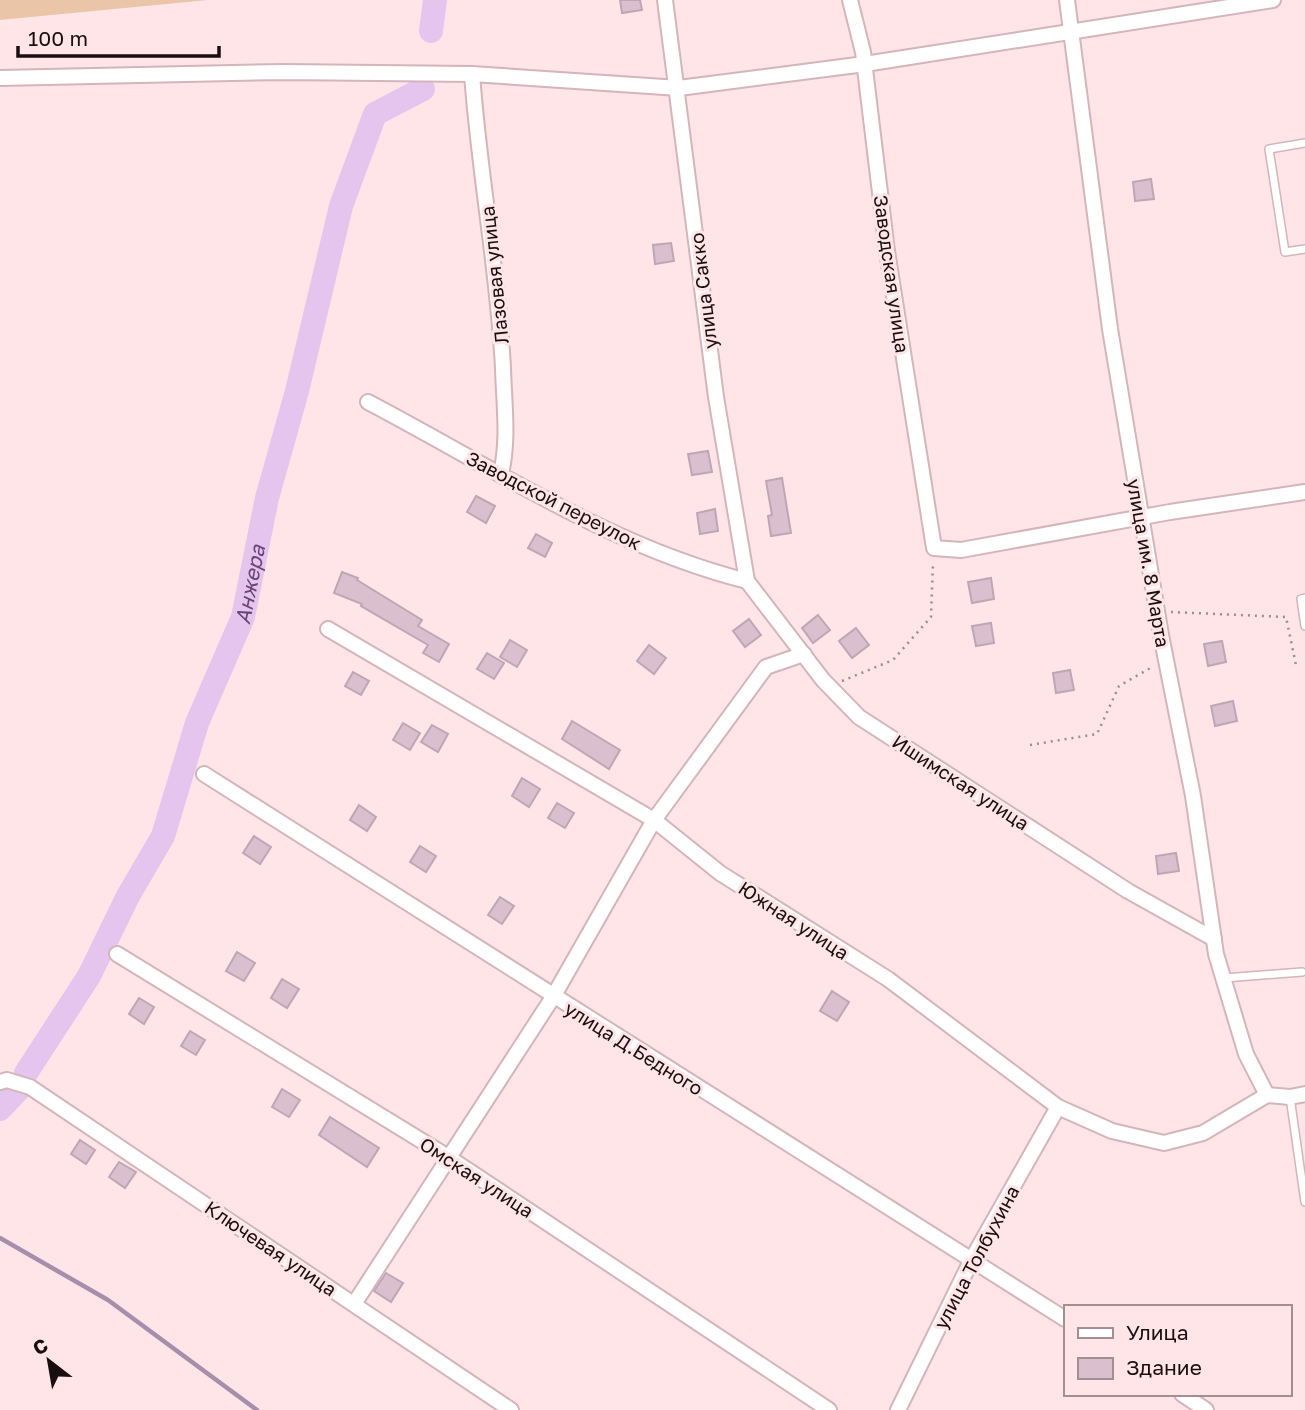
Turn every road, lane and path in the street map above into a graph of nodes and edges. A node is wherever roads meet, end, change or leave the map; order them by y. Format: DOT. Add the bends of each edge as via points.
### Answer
graph roads {
  1 [pos="664,0"];
  2 [pos="850,0"];
  3 [pos="1067,0"];
  4 [pos="1273,0"];
  5 [pos="1072,32"];
  6 [pos="865,64"];
  7 [pos="472,74"];
  8 [pos="0,78"];
  9 [pos="678,88"];
  10 [pos="1305,143"];
  11 [pos="1305,249"];
  12 [pos="368,402"];
  13 [pos="500,474"];
  14 [pos="1305,492"];
  15 [pos="1142,519"];
  16 [pos="934,548"];
  17 [pos="747,581"];
  18 [pos="1305,598"];
  19 [pos="1157,611"];
  20 [pos="1305,626"];
  21 [pos="328,629"];
  22 [pos="804,654"];
  23 [pos="1166,660"];
  24 [pos="1296,665"];
  25 [pos="823,680"];
  26 [pos="1030,745"];
  27 [pos="204,774"];
  28 [pos="654,820"];
  29 [pos="1214,939"];
  30 [pos="117,954"];
  31 [pos="1302,972"];
  32 [pos="1224,978"];
  33 [pos="553,997"];
  34 [pos="0,1082"];
  35 [pos="1305,1094"];
  36 [pos="1267,1095"];
  37 [pos="1290,1097"];
  38 [pos="1058,1107"];
  39 [pos="448,1157"];
  40 [pos="1305,1202"];
  41 [pos="972,1259"];
  42 [pos="354,1304"];
  43 [pos="1064,1318"];
  44 [pos="1185,1396"];
  45 [pos="511,1410"];
  46 [pos="829,1410"];
  47 [pos="898,1410"];
  48 [pos="1206,1410"];
  1 -- 9 [label="street, улица Сакко"];
  2 -- 6 [label="street, Заводская улица"];
  3 -- 5 [label="street, улица им. 8 Марта"];
  4 -- 5 [label="street"];
  5 -- 6 [label="street"];
  5 -- 15 [label="street, улица им. 8 Марта" via="1110,329"];
  6 -- 9 [label="street"];
  6 -- 16 [label="street, Заводская улица" via="887,251"];
  7 -- 8 [label="street" via="283,72"];
  7 -- 9 [label="street"];
  7 -- 13 [label="street, Лазовая улица" via="499,299 507,444"];
  9 -- 17 [label="street, улица Сакко" via="716,397"];
  10 -- 11 [label="lane" via="1269,149 1285,252"];
  12 -- 13 [label="street, Заводской переулок"];
  13 -- 17 [label="street, Заводской переулок" via="620,536 697,568"];
  14 -- 15 [label="street"];
  15 -- 16 [label="street" via="961,550"];
  15 -- 19 [label="street, улица им. 8 Марта"];
  16 -- 25 [label="path" via="931,617 893,660 835,684"];
  17 -- 22 [label="street, Ишимская улица"];
  18 -- 20 [label="lane" via="1301,599"];
  19 -- 23 [label="street, улица им. 8 Марта"];
  19 -- 24 [label="path" via="1286,617"];
  21 -- 28 [label="street, Южная улица"];
  22 -- 25 [label="street, Ишимская улица"];
  22 -- 28 [label="street" via="766,667"];
  23 -- 26 [label="path" via="1119,686 1097,734"];
  23 -- 29 [label="street, улица им. 8 Марта"];
  25 -- 29 [label="street, Ишимская улица" via="859,717 1128,891"];
  27 -- 33 [label="street, улица Д.Бедного"];
  28 -- 33 [label="street"];
  28 -- 38 [label="street, Южная улица" via="720,873 888,979"];
  29 -- 32 [label="street, улица им. 8 Марта"];
  30 -- 39 [label="street, Омская улица"];
  31 -- 32 [label="lane"];
  32 -- 36 [label="street, улица им. 8 Марта" via="1246,1054"];
  33 -- 39 [label="street"];
  33 -- 41 [label="street, улица Д.Бедного"];
  34 -- 42 [label="street, Ключевая улица" via="30,1087"];
  35 -- 37 [label="street"];
  36 -- 37 [label="street"];
  36 -- 38 [label="street, Южная улица" via="1203,1133 1164,1143 1112,1131"];
  37 -- 40 [label="lane"];
  38 -- 41 [label="street, улица Толбухина"];
  39 -- 42 [label="street"];
  39 -- 46 [label="street, Омская улица"];
  41 -- 43 [label="street, улица Д.Бедного"];
  41 -- 47 [label="street, улица Толбухина"];
  42 -- 45 [label="street, Ключевая улица"];
  44 -- 48 [label="street"];
}
